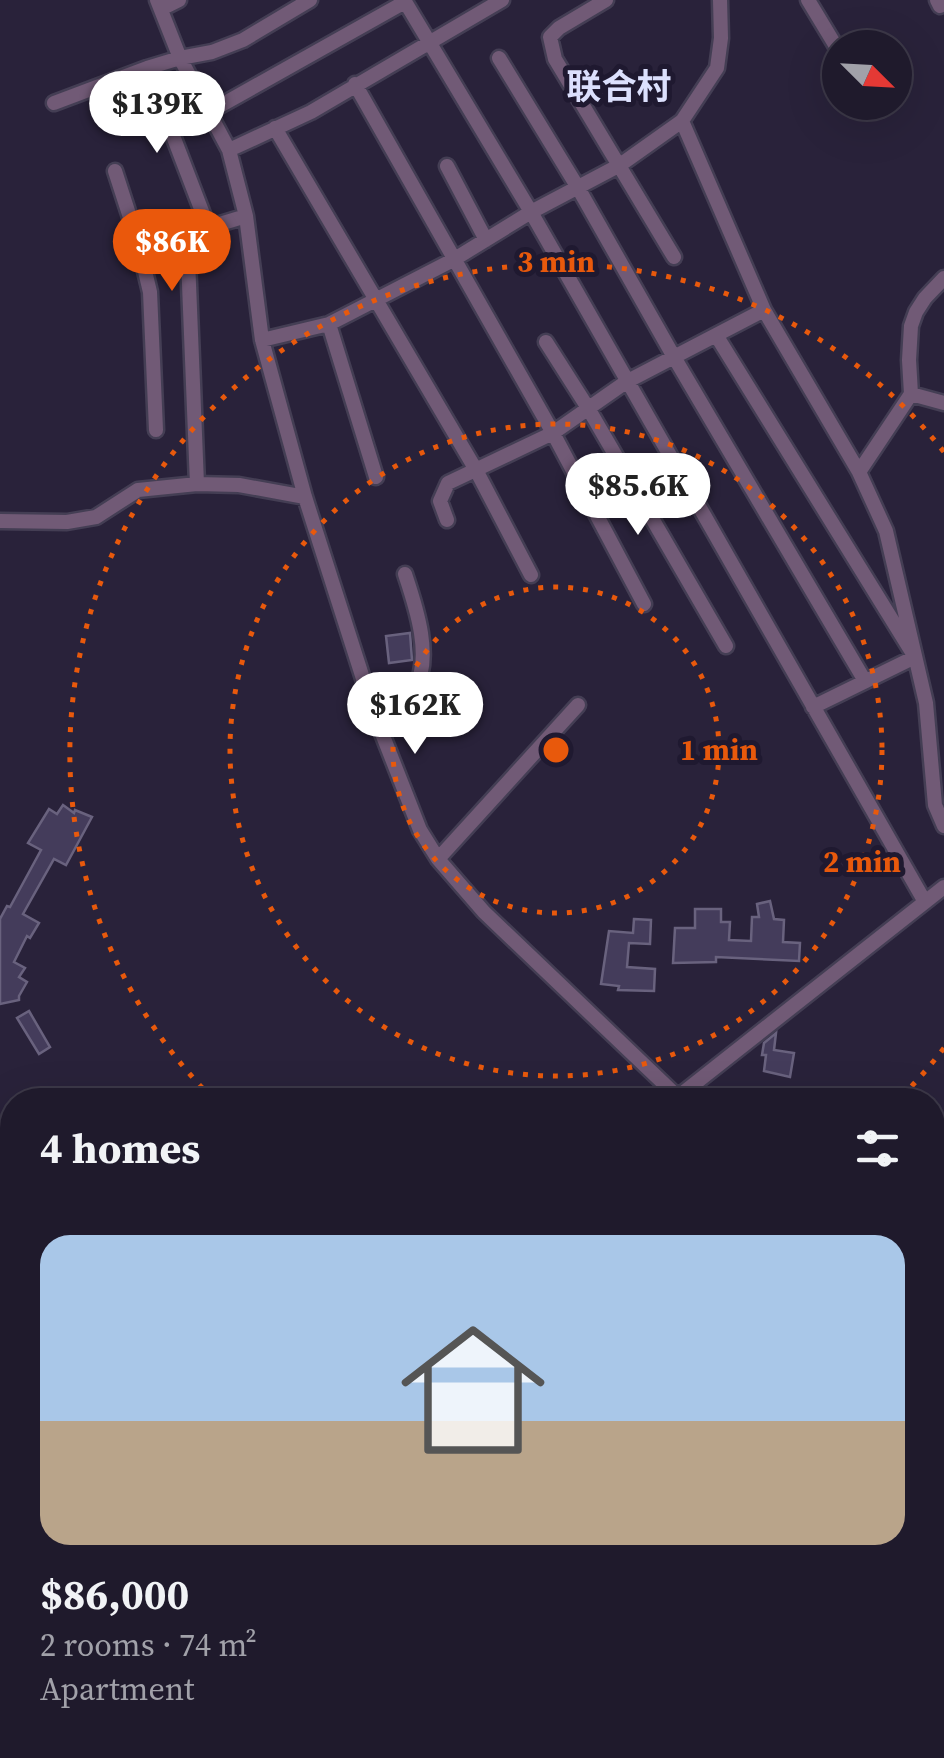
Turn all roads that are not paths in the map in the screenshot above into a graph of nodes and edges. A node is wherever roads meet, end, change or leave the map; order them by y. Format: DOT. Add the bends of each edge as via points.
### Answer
graph roads {
  1 [pos="179,0"];
  2 [pos="310,0"];
  3 [pos="502,0"];
  4 [pos="606,0"];
  5 [pos="720,0"];
  6 [pos="808,0"];
  7 [pos="404,1"];
  8 [pos="159,5"];
  9 [pos="826,30"];
  10 [pos="428,42"];
  11 [pos="180,58"];
  12 [pos="500,58"];
  13 [pos="147,68"];
  14 [pos="356,84"];
  15 [pos="54,103"];
  16 [pos="209,112"];
  17 [pos="682,121"];
  18 [pos="275,128"];
  19 [pos="229,150"];
  20 [pos="447,166"];
  21 [pos="620,166"];
  22 [pos="116,172"];
  23 [pos="577,186"];
  24 [pos="531,212"];
  25 [pos="246,216"];
  26 [pos="208,228"];
  27 [pos="187,234"];
  28 [pos="486,240"];
  29 [pos="138,242"];
  30 [pos="674,258"];
  31 [pos="453,260"];
  32 [pos="944,278"];
  33 [pos="378,300"];
  34 [pos="764,310"];
  35 [pos="329,324"];
  36 [pos="716,335"];
  37 [pos="262,340"];
  38 [pos="546,342"];
  39 [pos="674,357"];
  40 [pos="626,382"];
  41 [pos="911,394"];
  42 [pos="944,404"];
  43 [pos="588,408"];
  44 [pos="156,430"];
  45 [pos="552,433"];
  46 [pos="476,470"];
  47 [pos="859,472"];
  48 [pos="376,477"];
  49 [pos="197,484"];
  50 [pos="305,497"];
  51 [pos="447,520"];
  52 [pos="0,521"];
  53 [pos="405,574"];
  54 [pos="531,575"];
  55 [pos="644,604"];
  56 [pos="726,646"];
  57 [pos="915,656"];
  58 [pos="866,681"];
  59 [pos="578,705"];
  60 [pos="813,706"];
  61 [pos="374,713"];
  62 [pos="944,826"];
  63 [pos="438,859"];
  64 [pos="944,887"];
  65 [pos="925,902"];
  66 [pos="668,1088"];
  67 [pos="691,1088"];
  1 -- 8 [label="street"];
  2 -- 11 [label="street" via="243,40"];
  3 -- 10 [label="street"];
  4 -- 21 [label="street" via="550,37 555,59"];
  5 -- 17 [label="street" via="717,68"];
  6 -- 9 [label="street"];
  7 -- 10 [label="street"];
  7 -- 16 [label="street"];
  8 -- 11 [label="street"];
  10 -- 14 [label="street"];
  10 -- 24 [label="street"];
  11 -- 13 [label="street"];
  11 -- 16 [label="street"];
  12 -- 23 [label="street"];
  13 -- 15 [label="street"];
  13 -- 26 [label="street"];
  14 -- 18 [label="street"];
  14 -- 31 [label="street"];
  16 -- 19 [label="street"];
  17 -- 21 [label="street"];
  17 -- 34 [label="street"];
  18 -- 19 [label="street"];
  18 -- 33 [label="street"];
  19 -- 25 [label="street"];
  20 -- 28 [label="street"];
  21 -- 23 [label="street"];
  21 -- 30 [label="street"];
  22 -- 29 [label="street"];
  23 -- 24 [label="street"];
  23 -- 39 [label="street"];
  24 -- 28 [label="street"];
  24 -- 40 [label="street"];
  25 -- 26 [label="street"];
  25 -- 37 [label="street"];
  26 -- 27 [label="street"];
  27 -- 29 [label="street"];
  27 -- 49 [label="street"];
  28 -- 31 [label="street"];
  29 -- 44 [label="street" via="150,292"];
  31 -- 33 [label="street"];
  31 -- 45 [label="street"];
  32 -- 41 [label="street" via="911,326"];
  33 -- 35 [label="street"];
  33 -- 46 [label="street"];
  34 -- 36 [label="street"];
  34 -- 47 [label="street"];
  35 -- 37 [label="street"];
  35 -- 48 [label="street"];
  36 -- 39 [label="street"];
  36 -- 57 [label="street"];
  37 -- 50 [label="street"];
  38 -- 43 [label="street"];
  39 -- 40 [label="street"];
  39 -- 58 [label="street"];
  40 -- 43 [label="street"];
  40 -- 60 [label="street"];
  41 -- 42 [label="street"];
  41 -- 47 [label="street"];
  43 -- 45 [label="street"];
  43 -- 56 [label="street"];
  45 -- 46 [label="street"];
  45 -- 55 [label="street"];
  46 -- 51 [label="street" via="443,490"];
  46 -- 54 [label="street"];
  47 -- 57 [label="street" via="886,530"];
  49 -- 50 [label="street"];
  49 -- 52 [label="street" via="138,490 96,517"];
  50 -- 61 [label="street"];
  53 -- 61 [label="street" via="421,625 421,671 413,691"];
  57 -- 58 [label="street"];
  57 -- 62 [label="street" via="935,805"];
  58 -- 60 [label="street"];
  59 -- 63 [label="street"];
  60 -- 65 [label="street"];
  61 -- 63 [label="street"];
  63 -- 66 [label="street" via="484,912"];
  64 -- 65 [label="street"];
  65 -- 67 [label="street"];
}
